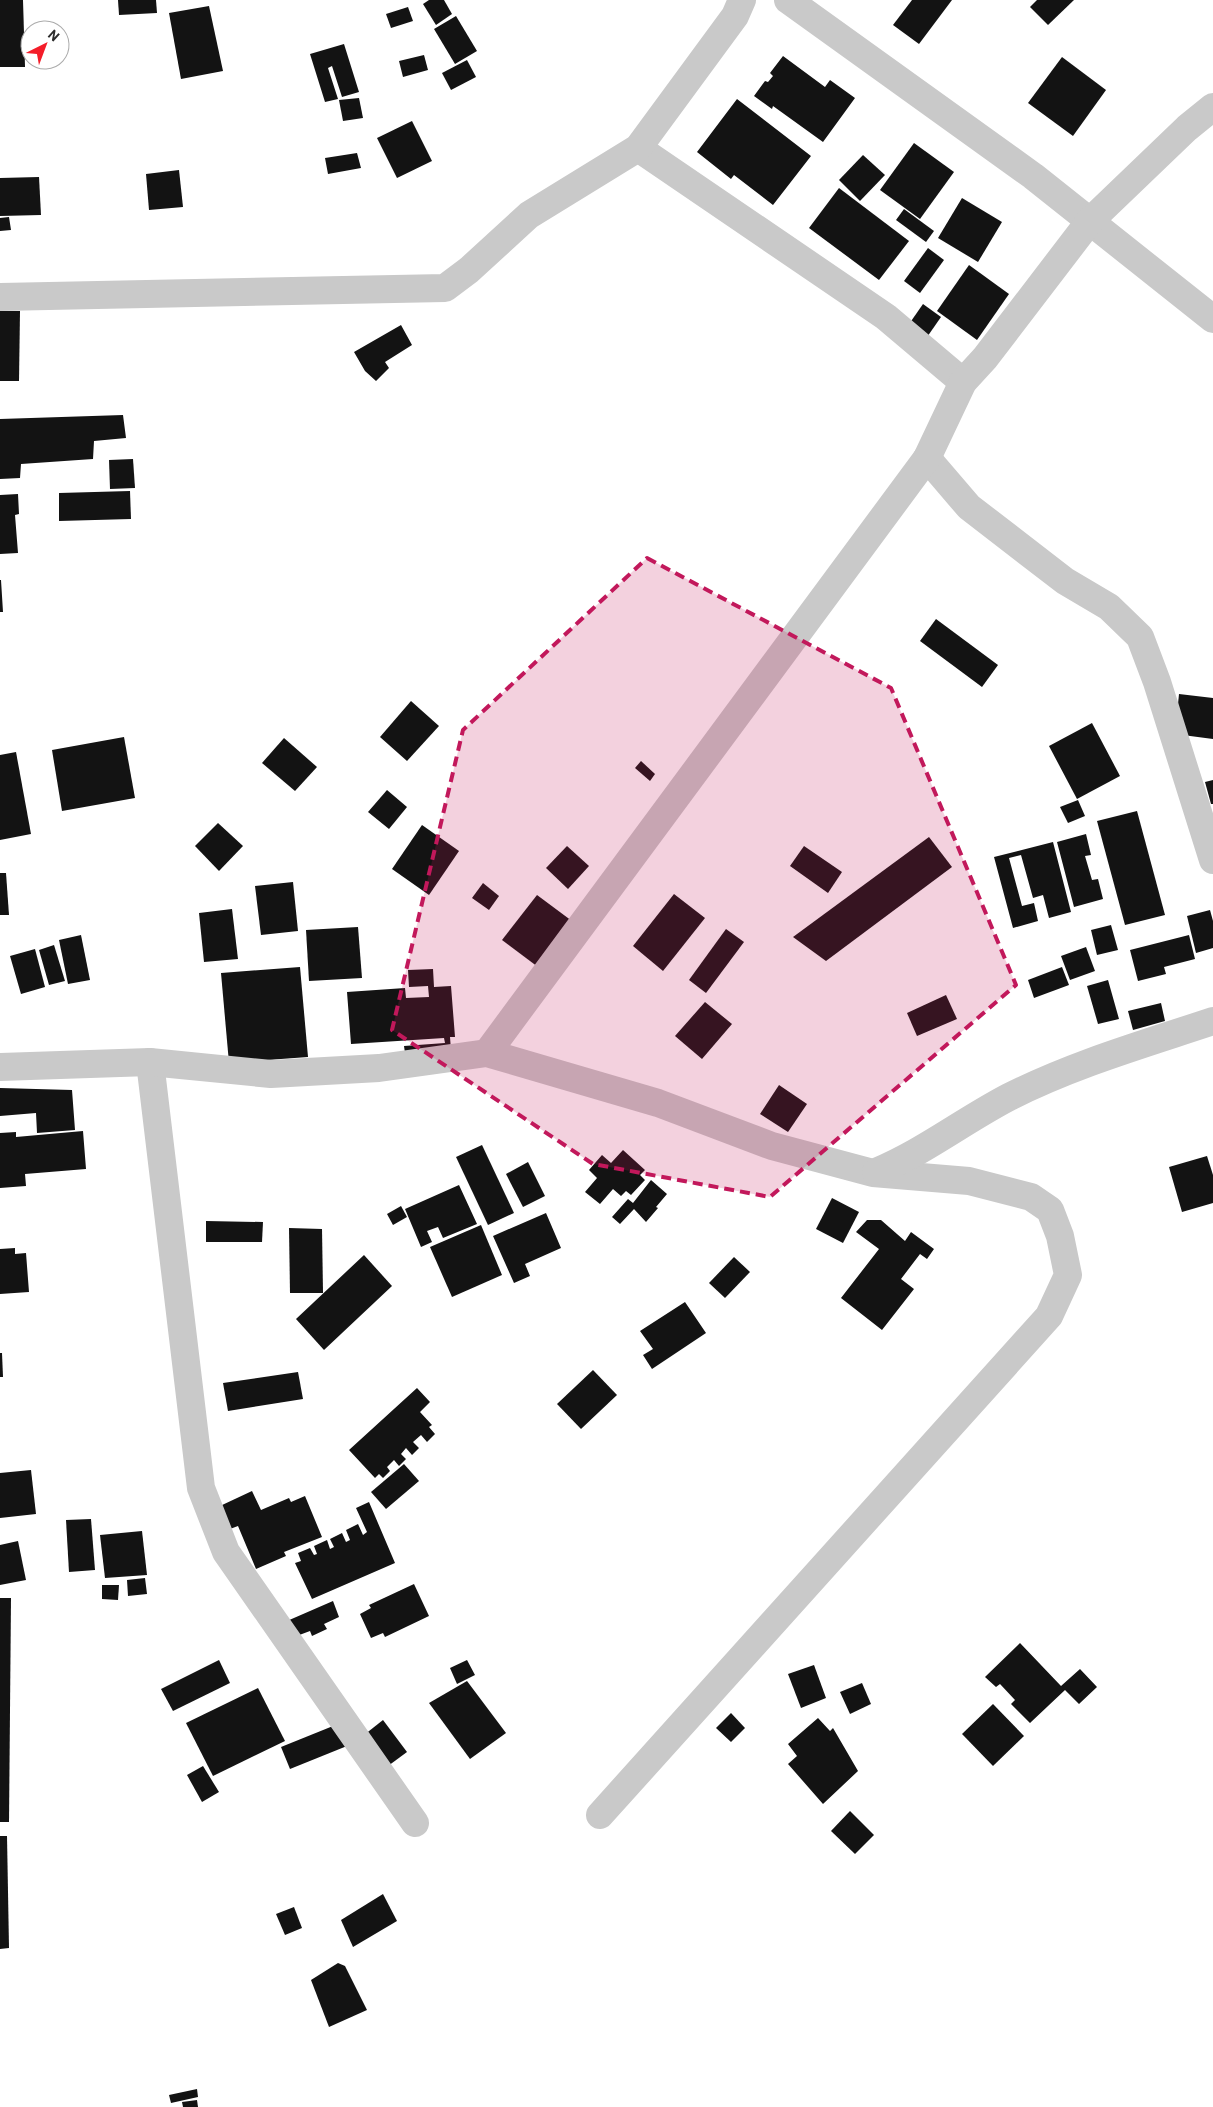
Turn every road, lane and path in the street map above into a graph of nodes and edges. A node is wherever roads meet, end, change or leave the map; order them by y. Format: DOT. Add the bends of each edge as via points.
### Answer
graph roads {
  1 [pos="742,0"];
  2 [pos="788,0"];
  3 [pos="1213,107"];
  4 [pos="638,148"];
  5 [pos="1089,222"];
  6 [pos="0,297"];
  7 [pos="1213,319"];
  8 [pos="963,382"];
  9 [pos="927,458"];
  10 [pos="1213,860"];
  11 [pos="1213,1021"];
  12 [pos="487,1053"];
  13 [pos="150,1062"];
  14 [pos="0,1066"];
  15 [pos="873,1173"];
  16 [pos="600,1815"];
  17 [pos="415,1822"];
  1 -- 4 [label="street" via="735,16"];
  2 -- 5 [label="street" via="1033,176"];
  3 -- 5 [label="street"];
  4 -- 6 [label="street" via="528,215 445,288"];
  4 -- 8 [label="street" via="886,317"];
  5 -- 7 [label="street"];
  5 -- 8 [label="street"];
  8 -- 9 [label="street"];
  9 -- 10 [label="street" via="969,508 1065,581 1109,607 1140,637"];
  9 -- 12 [label="street"];
  11 -- 15 [label="street" via="1060,1073 1007,1098 909,1158"];
  12 -- 13 [label="street" via="379,1068 271,1074"];
  12 -- 15 [label="street" via="658,1103 772,1146"];
  13 -- 14 [label="street"];
  13 -- 17 [label="street" via="201,1488 226,1552"];
  15 -- 16 [label="street" via="969,1181 1031,1197 1050,1210 1060,1236 1068,1275 1050,1316"];
}
